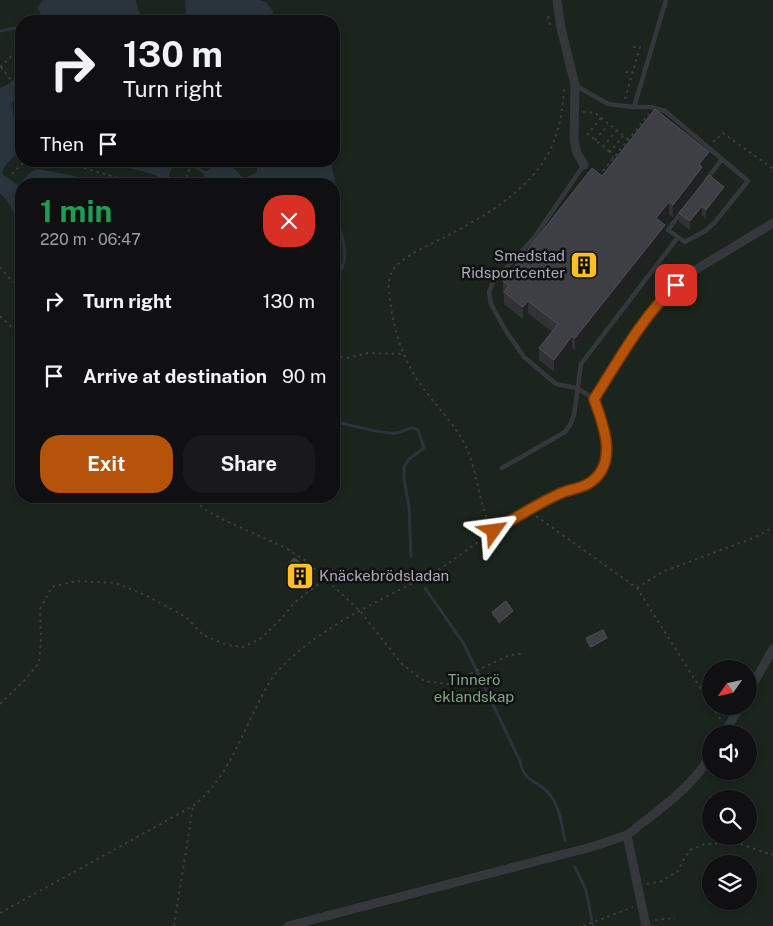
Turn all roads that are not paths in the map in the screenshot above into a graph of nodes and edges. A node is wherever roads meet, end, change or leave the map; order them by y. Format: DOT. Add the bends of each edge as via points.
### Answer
graph roads {
  1 [pos="557,0"];
  2 [pos="666,0"];
  3 [pos="575,85"];
  4 [pos="634,107"];
  5 [pos="722,159"];
  6 [pos="584,165"];
  7 [pos="704,183"];
  8 [pos="686,206"];
  9 [pos="773,223"];
  10 [pos="678,238"];
  11 [pos="577,388"];
  12 [pos="594,399"];
  13 [pos="502,468"];
  14 [pos="494,531"];
  15 [pos="773,649"];
  16 [pos="758,675"];
  17 [pos="702,766"];
  18 [pos="627,834"];
  19 [pos="646,924"];
  20 [pos="288,926"];
  1 -- 3 [label="street"];
  2 -- 4 [label="lane"];
  3 -- 4 [label="lane" via="608,104"];
  3 -- 6 [label="street" via="574,140"];
  4 -- 5 [label="lane" via="665,111"];
  5 -- 7 [label="lane"];
  5 -- 10 [label="lane" via="748,180 705,231 684,242"];
  6 -- 11 [label="lane" via="533,239 493,282 489,292 491,304 524,358 556,384"];
  8 -- 10 [label="lane" via="668,230"];
  9 -- 12 [label="street" via="687,275 665,296 645,320"];
  10 -- 11 [label="lane" via="581,364"];
  11 -- 12 [label="lane"];
  11 -- 13 [label="lane" via="570,426"];
  12 -- 14 [label="street" via="607,440 602,469 595,479 561,493"];
  15 -- 16 [label="street"];
  17 -- 18 [label="street" via="671,801"];
  18 -- 19 [label="street"];
  18 -- 20 [label="street" via="595,846"];
}
